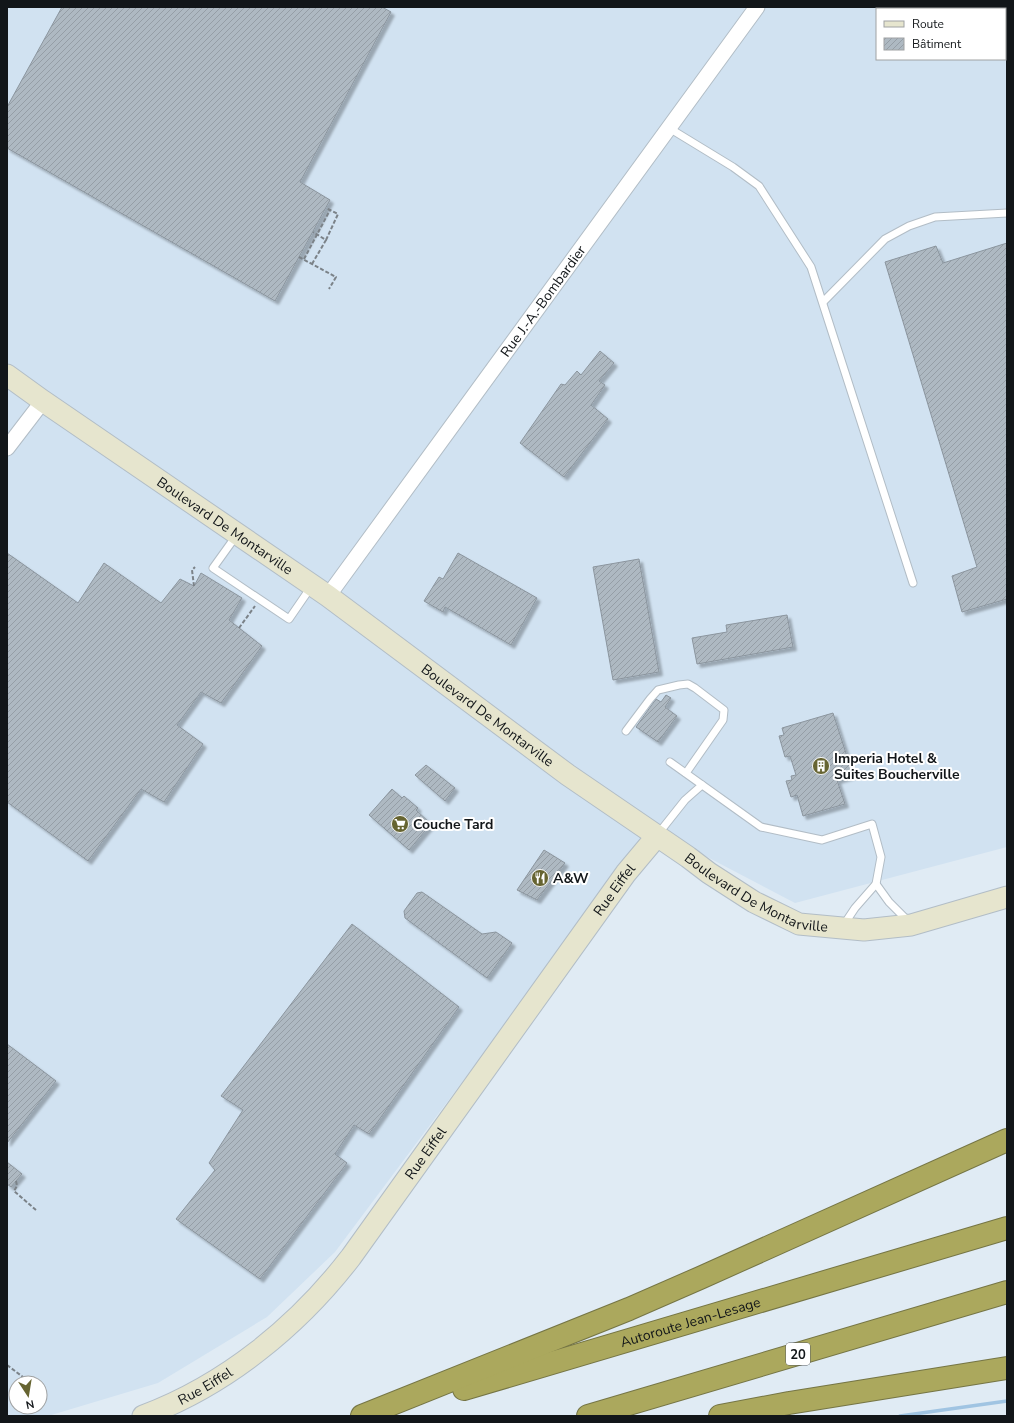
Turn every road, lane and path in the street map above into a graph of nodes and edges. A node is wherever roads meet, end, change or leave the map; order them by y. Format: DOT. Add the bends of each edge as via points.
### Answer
graph roads {
  1 [pos="757,7"];
  2 [pos="669,128"];
  3 [pos="326,208"];
  4 [pos="330,210"];
  5 [pos="1007,213"];
  6 [pos="312,232"];
  7 [pos="316,235"];
  8 [pos="326,240"];
  9 [pos="299,257"];
  10 [pos="304,259"];
  11 [pos="312,264"];
  12 [pos="329,290"];
  13 [pos="823,302"];
  14 [pos="7,375"];
  15 [pos="43,401"];
  16 [pos="7,448"];
  17 [pos="238,534"];
  18 [pos="195,567"];
  19 [pos="913,583"];
  20 [pos="194,586"];
  21 [pos="320,590"];
  22 [pos="260,599"];
  23 [pos="239,628"];
  24 [pos="626,731"];
  25 [pos="670,762"];
  26 [pos="686,773"];
  27 [pos="702,785"];
  28 [pos="657,836"];
  29 [pos="876,884"];
  30 [pos="1007,897"];
  31 [pos="911,925"];
  32 [pos="842,928"];
  33 [pos="1007,1140"];
  34 [pos="16,1181"];
  35 [pos="36,1210"];
  36 [pos="1007,1228"];
  37 [pos="1007,1292"];
  38 [pos="7,1365"];
  39 [pos="1007,1368"];
  40 [pos="20,1375"];
  41 [pos="143,1416"];
  42 [pos="362,1416"];
  43 [pos="373,1416"];
  44 [pos="588,1416"];
  45 [pos="720,1416"];
  1 -- 2 [label="street, Rue J.-A.-Bombardier"];
  2 -- 13 [label="lane" via="759,186 811,266"];
  2 -- 21 [label="street, Rue J.-A.-Bombardier"];
  3 -- 4 [label="path"];
  4 -- 7 [label="path"];
  4 -- 8 [label="path" via="338,214"];
  5 -- 13 [label="lane" via="935,217 909,226 886,239"];
  6 -- 7 [label="path"];
  7 -- 8 [label="path"];
  7 -- 10 [label="path"];
  8 -- 11 [label="path"];
  9 -- 10 [label="path"];
  10 -- 11 [label="path"];
  11 -- 12 [label="path" via="336,277"];
  13 -- 19 [label="lane"];
  14 -- 15 [label="street, Boulevard De Montarville"];
  15 -- 16 [label="street"];
  15 -- 17 [label="street, Boulevard De Montarville"];
  17 -- 21 [label="street, Boulevard De Montarville"];
  17 -- 22 [label="lane" via="214,568"];
  18 -- 20 [label="path" via="192,570"];
  21 -- 22 [label="lane" via="289,619"];
  21 -- 28 [label="street, Boulevard De Montarville" via="568,775"];
  22 -- 23 [label="path"];
  24 -- 26 [label="lane" via="658,690 688,684 695,688 724,710 724,715"];
  25 -- 26 [label="lane"];
  26 -- 27 [label="lane"];
  27 -- 28 [label="lane" via="685,800"];
  27 -- 29 [label="lane" via="760,827 781,832 822,840 872,824 881,857"];
  28 -- 32 [label="street, Boulevard De Montarville" via="754,902 799,924"];
  28 -- 41 [label="street, Rue Eiffel" via="626,872 352,1256 326,1287 287,1326 228,1372 188,1396"];
  29 -- 31 [label="lane"];
  29 -- 32 [label="lane"];
  30 -- 31 [label="street, Boulevard De Montarville"];
  31 -- 32 [label="street, Boulevard De Montarville" via="864,930"];
  33 -- 42 [label="highway" via="629,1309"];
  34 -- 35 [label="path" via="14,1191"];
  36 -- 43 [label="highway, Autoroute Jean-Lesage"];
  37 -- 44 [label="highway, 20"];
  38 -- 40 [label="path"];
  39 -- 45 [label="highway"];
}
